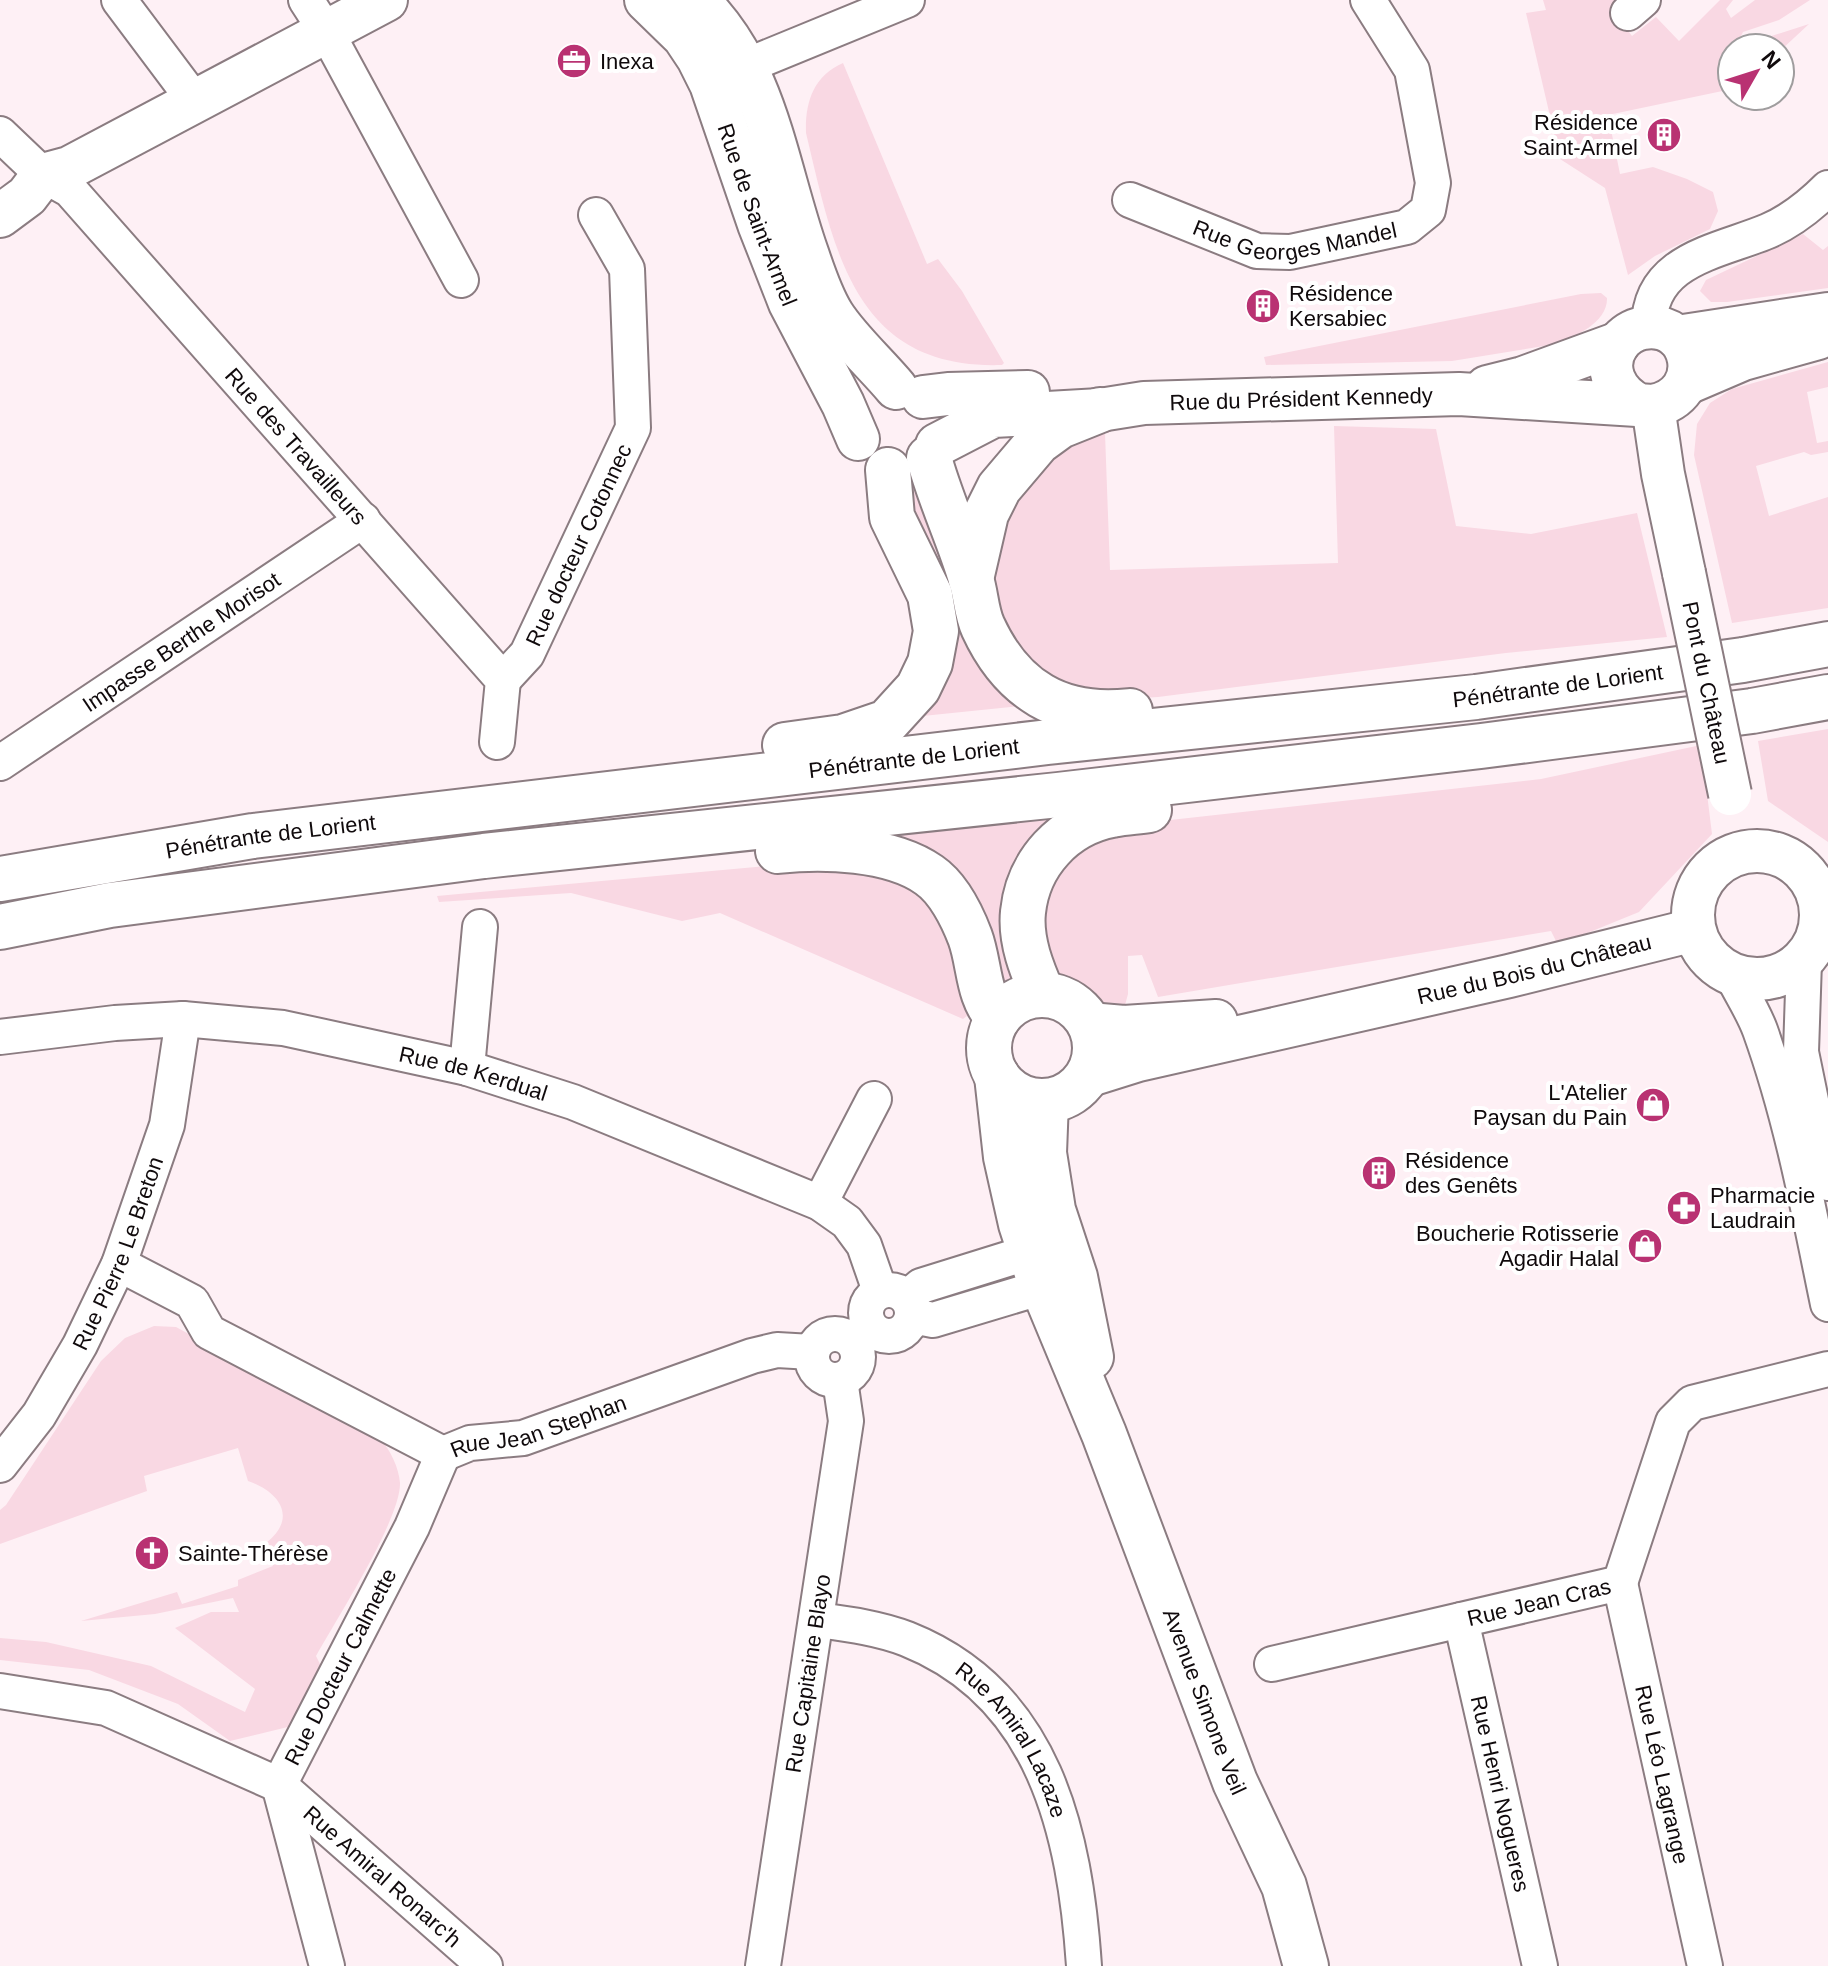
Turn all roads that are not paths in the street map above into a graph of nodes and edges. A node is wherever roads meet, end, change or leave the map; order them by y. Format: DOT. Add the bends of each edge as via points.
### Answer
graph roads {
  1 [pos="119,0"];
  2 [pos="386,0"];
  3 [pos="646,0"];
  4 [pos="697,0"];
  5 [pos="907,0"];
  6 [pos="1368,0"];
  7 [pos="316,15"];
  8 [pos="746,66"];
  9 [pos="194,100"];
  10 [pos="0,134"];
  11 [pos="43,175"];
  12 [pos="1828,188"];
  13 [pos="1130,200"];
  14 [pos="596,215"];
  15 [pos="0,216"];
  16 [pos="461,280"];
  17 [pos="1828,314"];
  18 [pos="1828,335"];
  19 [pos="1648,336"];
  20 [pos="1687,383"];
  21 [pos="910,392"];
  22 [pos="1459,394"];
  23 [pos="1144,403"];
  24 [pos="1646,406"];
  25 [pos="1100,410"];
  26 [pos="858,439"];
  27 [pos="933,452"];
  28 [pos="888,470"];
  29 [pos="363,520"];
  30 [pos="971,579"];
  31 [pos="1828,636"];
  32 [pos="1828,644"];
  33 [pos="503,680"];
  34 [pos="1828,697"];
  35 [pos="1752,711"];
  36 [pos="497,742"];
  37 [pos="0,763"];
  38 [pos="1747,851"];
  39 [pos="42,870"];
  40 [pos="1818,876"];
  41 [pos="0,879"];
  42 [pos="110,905"];
  43 [pos="0,927"];
  44 [pos="480,927"];
  45 [pos="1694,930"];
  46 [pos="1815,951"];
  47 [pos="1732,975"];
  48 [pos="1043,995"];
  49 [pos="1372,1005"];
  50 [pos="998,1018"];
  51 [pos="183,1019"];
  52 [pos="1089,1024"];
  53 [pos="0,1037"];
  54 [pos="467,1068"];
  55 [pos="997,1076"];
  56 [pos="1087,1076"];
  57 [pos="874,1099"];
  58 [pos="1046,1101"];
  59 [pos="1828,1183"];
  60 [pos="820,1203"];
  61 [pos="119,1264"];
  62 [pos="1036,1270"];
  63 [pos="1828,1304"];
  64 [pos="891,1311"];
  65 [pos="838,1356"];
  66 [pos="1828,1369"];
  67 [pos="1104,1434"];
  68 [pos="443,1454"];
  69 [pos="0,1465"];
  70 [pos="1620,1583"];
  71 [pos="818,1620"];
  72 [pos="1461,1620"];
  73 [pos="1272,1664"];
  74 [pos="0,1691"];
  75 [pos="279,1785"];
  76 [pos="327,1966"];
  77 [pos="485,1966"];
  78 [pos="763,1966"];
  79 [pos="1084,1966"];
  80 [pos="1306,1966"];
  81 [pos="1540,1966"];
  82 [pos="1705,1966"];
  1 -- 9 [label="street"];
  2 -- 7 [label="street"];
  3 -- 26 [label="street, Rue de Saint-Armel" via="684,37 711,84 790,303"];
  4 -- 8 [label="street, Rue de Saint-Armel"];
  5 -- 8 [label="street"];
  6 -- 13 [label="street, Rue Georges Mandel" via="1412,70 1433,183 1428,210 1407,227 1290,252 1257,251"];
  7 -- 9 [label="street"];
  7 -- 16 [label="street"];
  8 -- 21 [label="street, Rue de Saint-Armel" via="815,277 833,315"];
  9 -- 11 [label="street" via="69,168"];
  10 -- 11 [label="street, Rue des Travailleurs"];
  11 -- 15 [label="street" via="27,196"];
  11 -- 29 [label="street, Rue des Travailleurs" via="70,190"];
  12 -- 19 [label="street" via="1791,219 1685,261 1663,282 1649,308"];
  14 -- 33 [label="street, Rue docteur Cotonnec" via="627,269 633,428 527,654"];
  17 -- 19 [label="street, Rue du Président Kennedy"];
  18 -- 20 [label="street" via="1743,359"];
  19 -- 20 [label="street" via="1685,347"];
  19 -- 22 [label="street, Rue du Président Kennedy"];
  19 -- 24 [label="street" via="1613,355 1619,391"];
  20 -- 24 [label="street" via="1673,400"];
  21 -- 23 [label="street, Rue du Président Kennedy" via="1060,392"];
  21 -- 26 [label="street" via="882,391 870,399 858,424"];
  21 -- 27 [label="street" via="932,406 938,419"];
  22 -- 23 [label="street, Rue du Président Kennedy"];
  22 -- 24 [label="street, Rue du Président Kennedy"];
  23 -- 25 [label="street, Rue du Président Kennedy"];
  24 -- 38 [label="street, Pont du Château, bridge"];
  25 -- 27 [label="street, Rue du Président Kennedy" via="993,416"];
  25 -- 30 [label="main road" via="1060,426 1038,442 999,488 986,514"];
  26 -- 28 [label="street" via="864,453"];
  27 -- 28 [label="street" via="917,467"];
  27 -- 30 [label="main road" via="940,497"];
  28 -- 39 [label="main road" via="892,517 930,595 936,631 918,688 887,722 843,737 252,820"];
  29 -- 33 [label="street, Rue des Travailleurs"];
  29 -- 37 [label="street, Impasse Berthe Morisot"];
  30 -- 31 [label="main road" via="982,625 1029,690 1068,708 1118,712"];
  32 -- 39 [label="main road, Pénétrante de Lorient" via="1476,697 253,836"];
  33 -- 36 [label="street"];
  34 -- 35 [label="main road, Pénétrante de Lorient"];
  35 -- 42 [label="main road, Pénétrante de Lorient" via="1058,795 484,856"];
  35 -- 48 [label="main road" via="1465,772 1110,815 1081,826 1059,839 1028,886 1025,941"];
  38 -- 40 [label="street" via="1781,855"];
  38 -- 45 [label="street" via="1730,856 1703,879 1696,895"];
  39 -- 41 [label="main road, Pénétrante de Lorient"];
  40 -- 46 [label="street" via="1822,912"];
  42 -- 43 [label="main road, Pénétrante de Lorient"];
  42 -- 50 [label="main road" via="420,887 830,847 900,862 929,875 947,893 970,937 985,999"];
  44 -- 54 [label="street"];
  45 -- 47 [label="street" via="1702,949"];
  45 -- 49 [label="street, Rue du Bois du Château"];
  46 -- 47 [label="street" via="1789,972 1770,979"];
  46 -- 59 [label="street" via="1801,1052"];
  47 -- 63 [label="street" via="1759,1027 1796,1151"];
  48 -- 50 [label="main road" via="1018,1000"];
  48 -- 52 [label="main road" via="1064,1000"];
  49 -- 52 [label="street, Rue du Bois du Château" via="1166,1026"];
  49 -- 56 [label="street, Rue du Bois du Château"];
  50 -- 55 [label="main road" via="989,1048"];
  51 -- 53 [label="street, Rue de Kerdual"];
  51 -- 54 [label="street, Rue de Kerdual" via="283,1028"];
  51 -- 61 [label="street, Rue Pierre Le Breton" via="167,1125"];
  52 -- 56 [label="main road" via="1095,1055"];
  54 -- 60 [label="street, Rue de Kerdual" via="573,1102"];
  55 -- 58 [label="main road" via="1013,1093"];
  55 -- 62 [label="main road, Avenue Simone Veil" via="1006,1157"];
  56 -- 58 [label="main road" via="1075,1090"];
  57 -- 60 [label="street"];
  58 -- 67 [label="main road, Avenue Simone Veil" via="1044,1153 1053,1210 1082,1307"];
  60 -- 64 [label="street, Rue de Kerdual" via="847,1222 864,1245"];
  61 -- 68 [label="street, Rue Jean Stephan" via="192,1302 209,1332"];
  61 -- 69 [label="street, Rue Pierre Le Breton" via="39,1415"];
  62 -- 64 [label="street" via="921,1286"];
  62 -- 67 [label="main road, Avenue Simone Veil"];
  64 -- 65 [label="street"];
  65 -- 68 [label="street, Rue Jean Stephan" via="777,1350 752,1356 523,1438 470,1443"];
  65 -- 71 [label="street, Rue Capitaine Blayo" via="846,1421"];
  66 -- 70 [label="street, Rue Jean Cras" via="1692,1403 1673,1422"];
  67 -- 80 [label="main road, Avenue Simone Veil" via="1235,1782 1284,1886"];
  68 -- 75 [label="street, Rue Docteur Calmette" via="406,1541"];
  70 -- 72 [label="street, Rue Jean Cras"];
  70 -- 82 [label="street, Rue Léo Lagrange"];
  71 -- 78 [label="street, Rue Capitaine Blayo"];
  71 -- 79 [label="street, Rue Amiral Lacaze" via="906,1638 968,1674 1005,1708 1032,1745 1057,1802 1081,1915"];
  72 -- 73 [label="street, Rue Jean Cras"];
  72 -- 81 [label="street, Rue Henri Nogueres"];
  74 -- 75 [label="street, Rue Docteur Calmette" via="106,1708"];
  75 -- 76 [label="street"];
  75 -- 77 [label="street, Rue Amiral Ronarc'h"];
}
